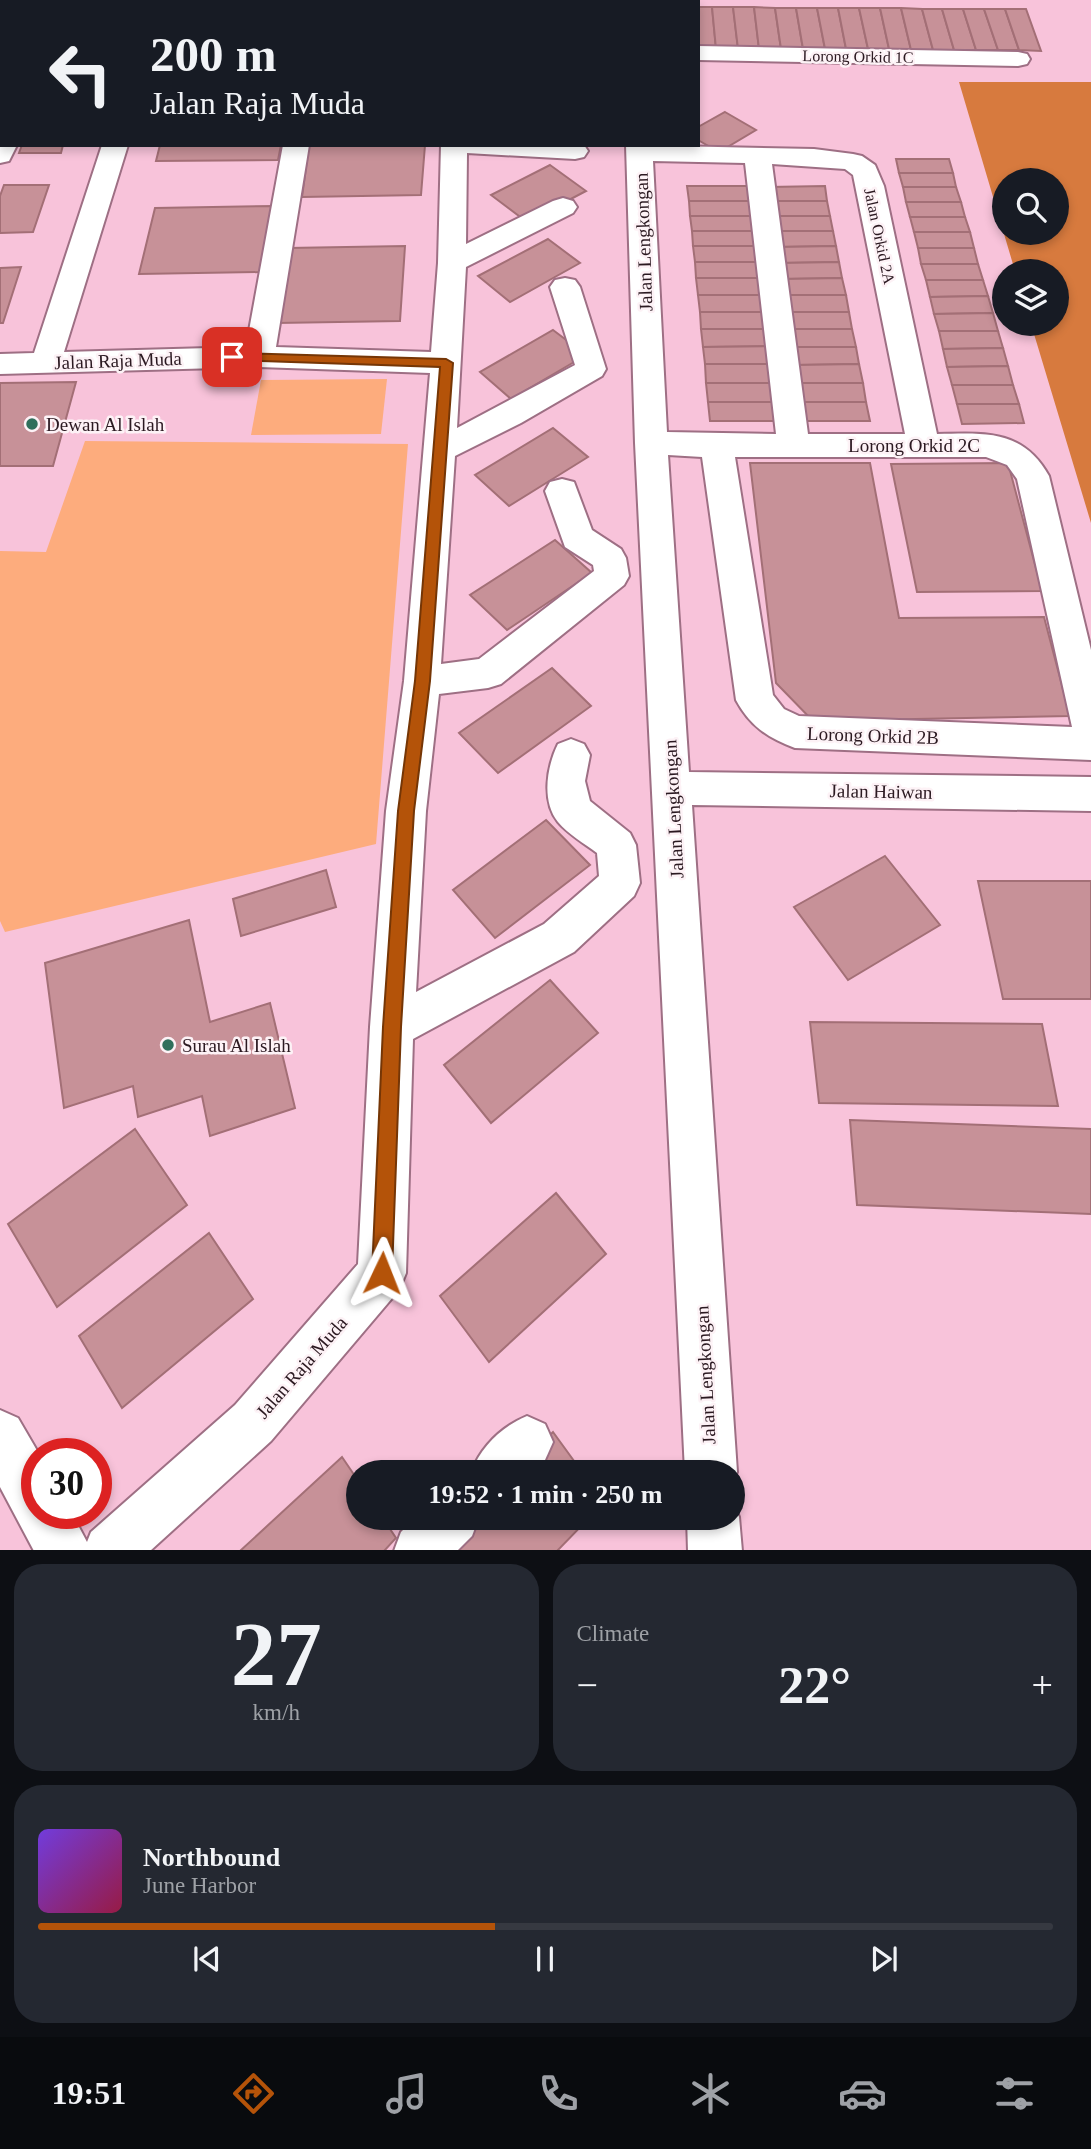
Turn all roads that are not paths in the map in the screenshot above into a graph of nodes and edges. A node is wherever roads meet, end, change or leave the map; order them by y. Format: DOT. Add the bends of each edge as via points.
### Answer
graph roads {
  1 [pos="700,53"];
  2 [pos="1018,59"];
  3 [pos="113,147"];
  4 [pos="296,147"];
  5 [pos="454,147"];
  6 [pos="499,147"];
  7 [pos="639,149"];
  8 [pos="575,151"];
  9 [pos="758,158"];
  10 [pos="564,208"];
  11 [pos="452,263"];
  12 [pos="565,287"];
  13 [pos="259,356"];
  14 [pos="46,362"];
  15 [pos="446,363"];
  16 [pos="0,364"];
  17 [pos="651,443"];
  18 [pos="923,443"];
  19 [pos="793,445"];
  20 [pos="717,446"];
  21 [pos="438,451"];
  22 [pos="562,491"];
  23 [pos="422,681"];
  24 [pos="1091,728"];
  25 [pos="1091,744"];
  26 [pos="571,755"];
  27 [pos="671,788"];
  28 [pos="1091,794"];
  29 [pos="392,1027"];
  30 [pos="0,1436"];
  31 [pos="709,1460"];
  32 [pos="21,1473"];
  33 [pos="52,1529"];
  34 [pos="440,1530"];
  35 [pos="714,1530"];
  36 [pos="64,1550"];
  37 [pos="110,1550"];
  38 [pos="420,1550"];
  39 [pos="715,1550"];
  1 -- 2 [label="street, Lorong Orkid 1C"];
  3 -- 14 [label="street"];
  4 -- 13 [label="street"];
  5 -- 11 [label="street"];
  6 -- 8 [label="street"];
  7 -- 9 [label="street, Jalan Orkid 2A"];
  7 -- 17 [label="street, Jalan Lengkongan"];
  9 -- 18 [label="street, Jalan Orkid 2A" via="853,162 864,172"];
  9 -- 19 [label="street"];
  10 -- 11 [label="street"];
  11 -- 15 [label="street"];
  12 -- 21 [label="street" via="587,343 591,369"];
  13 -- 14 [label="street, Jalan Raja Muda"];
  13 -- 15 [label="street, Jalan Raja Muda"];
  14 -- 16 [label="street, Jalan Raja Muda"];
  15 -- 21 [label="street, Jalan Raja Muda"];
  17 -- 20 [label="street, Lorong Orkid 2C"];
  17 -- 27 [label="street, Jalan Lengkongan"];
  18 -- 19 [label="street, Lorong Orkid 2C"];
  18 -- 24 [label="street, Lorong Orkid 2C" via="989,445 1018,457 1032,476"];
  19 -- 20 [label="street, Lorong Orkid 2C"];
  20 -- 25 [label="street, Lorong Orkid 2B" via="755,700 771,720 795,732"];
  21 -- 23 [label="street, Jalan Raja Muda"];
  22 -- 23 [label="street" via="577,538 609,558 612,576 488,673"];
  23 -- 29 [label="street, Jalan Raja Muda" via="406,811"];
  26 -- 29 [label="street" via="566,781 572,810 616,845 620,883 559,938"];
  27 -- 28 [label="street, Jalan Haiwan"];
  27 -- 31 [label="street, Jalan Lengkongan"];
  29 -- 37 [label="street, Jalan Raja Muda" via="382,1273 253,1423"];
  30 -- 32 [label="street"];
  33 -- 36 [label="street"];
  34 -- 38 [label="street"];
  35 -- 39 [label="street"];
}
